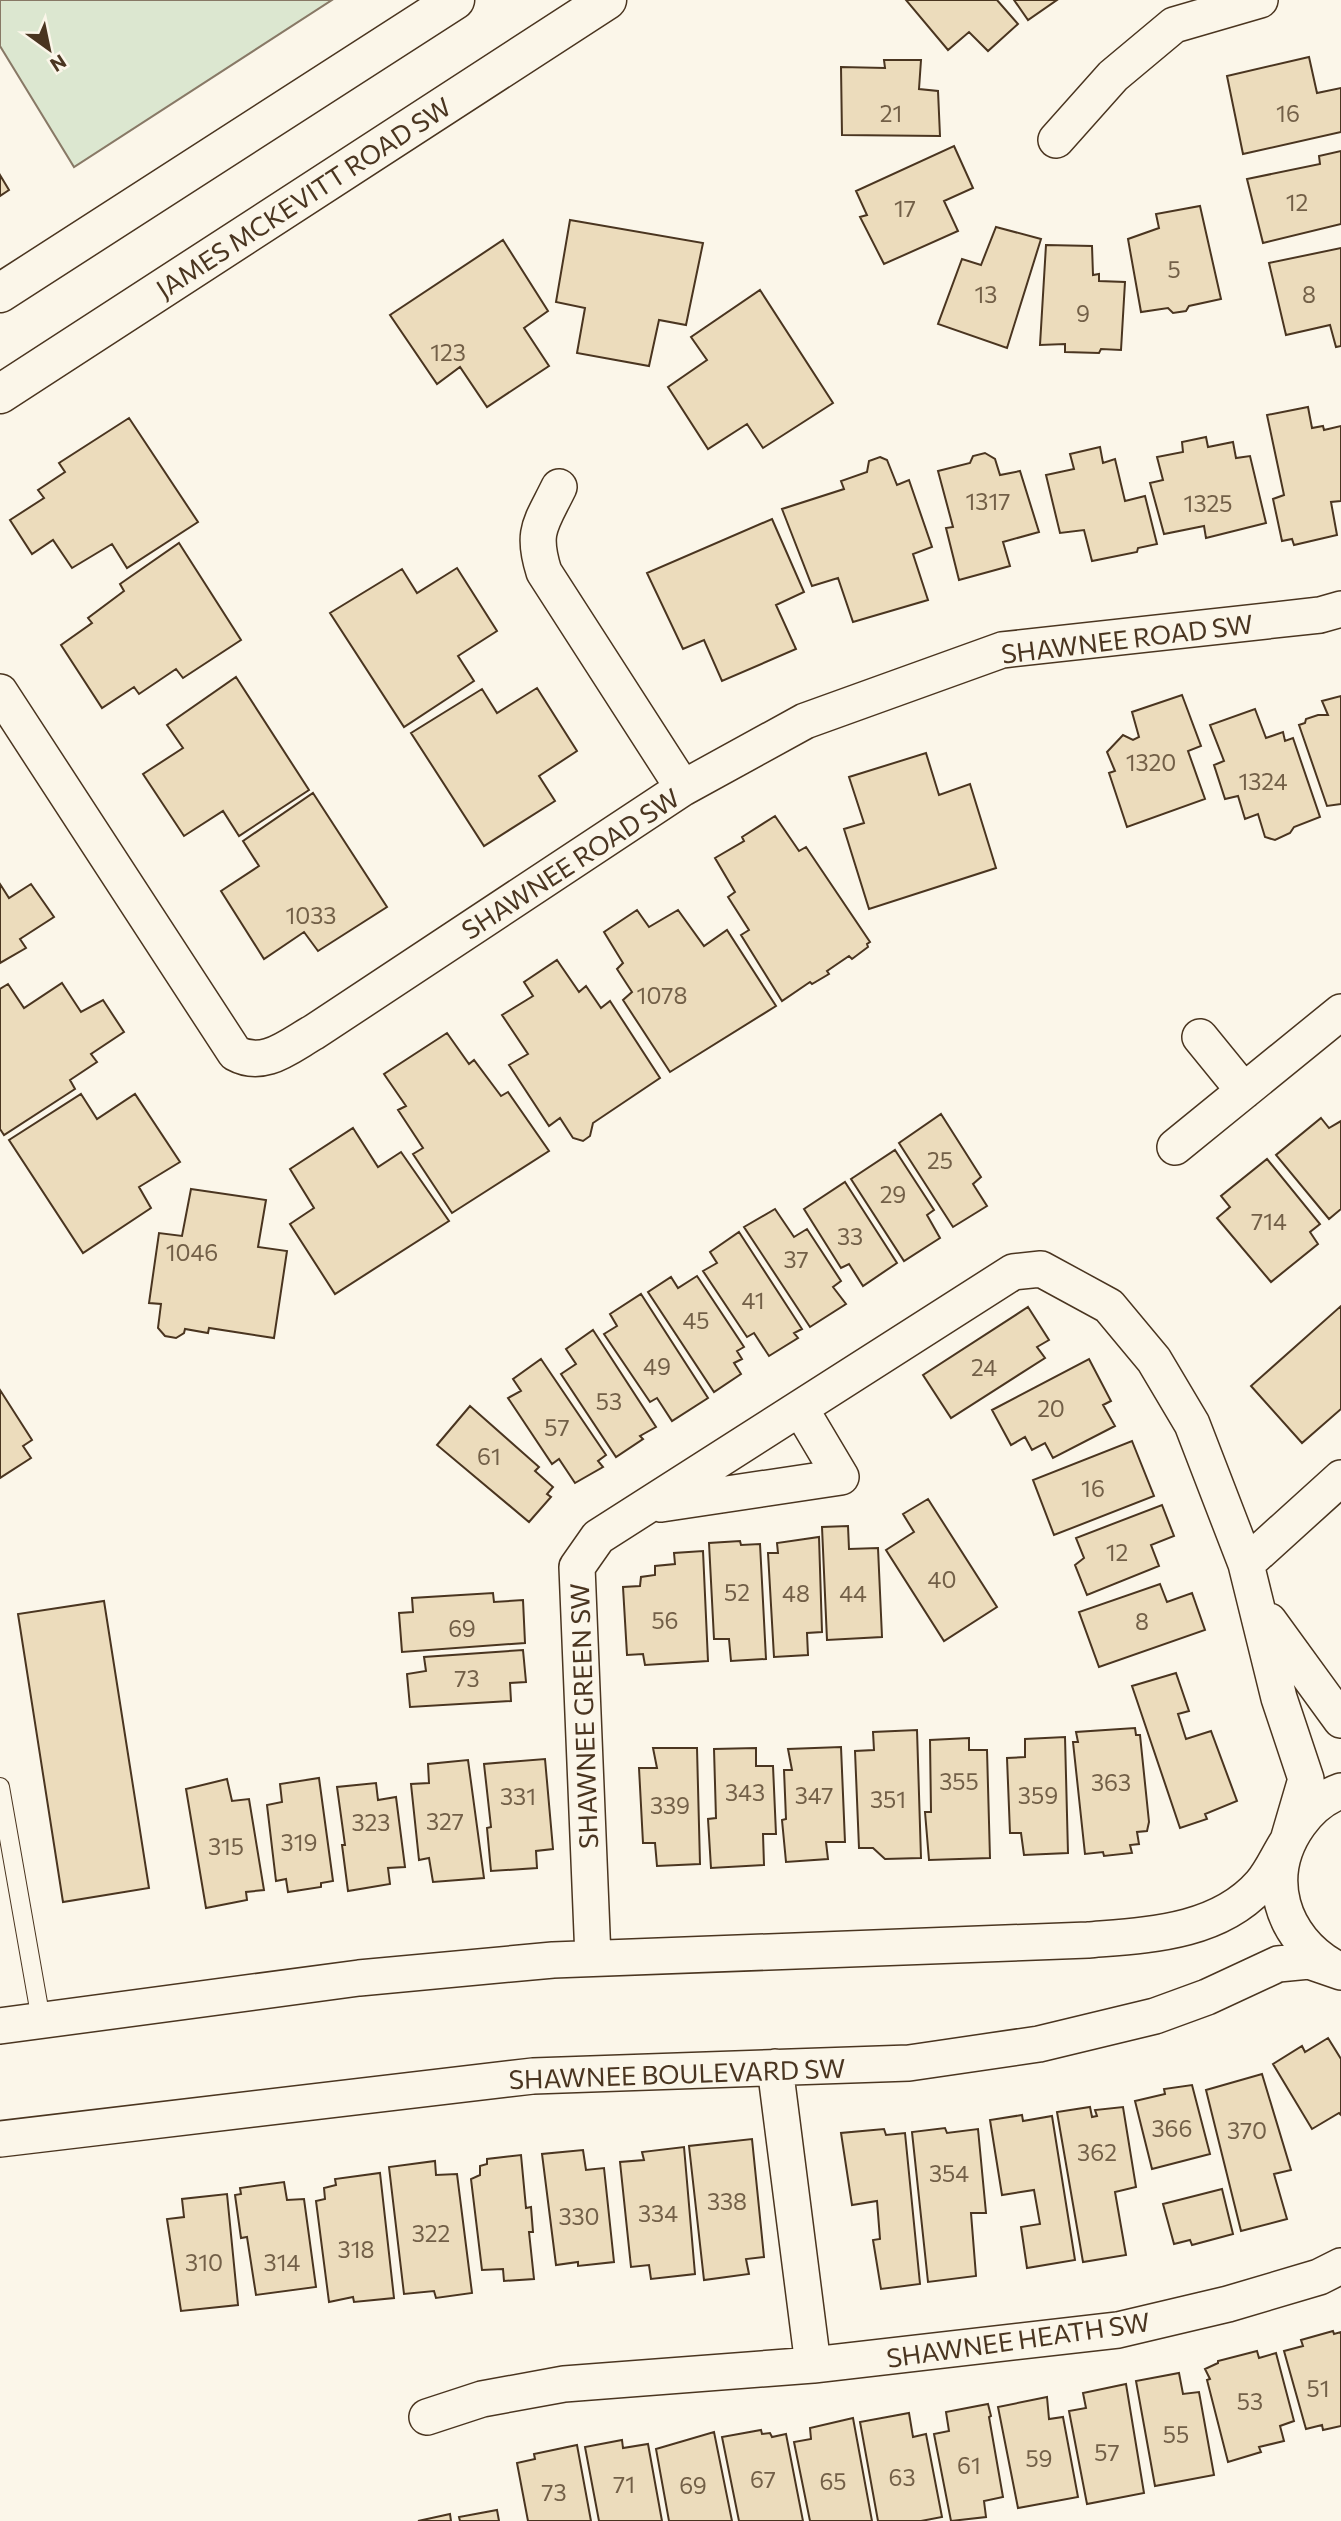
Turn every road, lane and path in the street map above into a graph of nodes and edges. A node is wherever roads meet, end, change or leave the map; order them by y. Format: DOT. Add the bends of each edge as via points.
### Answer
graph roads {
  1 [pos="455,0"];
  2 [pos="607,0"];
  3 [pos="1260,0"];
  4 [pos="1056,140"];
  5 [pos="0,293"];
  6 [pos="0,394"];
  7 [pos="559,487"];
  8 [pos="1341,609"];
  9 [pos="0,692"];
  10 [pos="682,788"];
  11 [pos="1341,1012"];
  12 [pos="1200,1037"];
  13 [pos="1244,1091"];
  14 [pos="1174,1147"];
  15 [pos="800,1408"];
  16 [pos="1341,1478"];
  17 [pos="646,1507"];
  18 [pos="1246,1564"];
  19 [pos="1258,1607"];
  20 [pos="1341,1720"];
  21 [pos="0,1787"];
  22 [pos="1341,1791"];
  23 [pos="1288,1840"];
  24 [pos="593,1958"];
  25 [pos="1341,1971"];
  26 [pos="41,2020"];
  27 [pos="0,2025"];
  28 [pos="775,2067"];
  29 [pos="0,2139"];
  30 [pos="1341,2266"];
  31 [pos="813,2365"];
  32 [pos="427,2417"];
  1 -- 5 [label="main road"];
  2 -- 6 [label="main road, JAMES MCKEVITT ROAD SW"];
  3 -- 4 [label="street" via="1174,25 1112,76"];
  7 -- 10 [label="street" via="538,529 537,551 544,572"];
  8 -- 10 [label="street, SHAWNEE ROAD SW" via="1002,650 806,721"];
  9 -- 10 [label="street, SHAWNEE ROAD SW" via="235,1053 246,1059 277,1054 314,1032"];
  11 -- 13 [label="street"];
  12 -- 13 [label="street"];
  13 -- 14 [label="street"];
  15 -- 17 [label="street, SHAWNEE GREEN SW"];
  15 -- 17 [label="street, SHAWNEE GREEN SW" via="841,1477"];
  15 -- 18 [label="street, SHAWNEE GREEN SW" via="1013,1272 1041,1269 1109,1306 1154,1360 1192,1424"];
  16 -- 18 [label="street"];
  17 -- 24 [label="street, SHAWNEE GREEN SW" via="598,1537 577,1567"];
  18 -- 19 [label="street, SHAWNEE GREEN SW"];
  19 -- 20 [label="street, SHAWNEE GREEN SW"];
  19 -- 23 [label="street, SHAWNEE GREEN SW" via="1279,1698 1306,1779"];
  21 -- 26 [label="lane"];
  22 -- 23 [label="street" via="1307,1812"];
  23 -- 24 [label="street" via="1261,1884 1234,1907 1166,1933 1088,1940"];
  23 -- 25 [label="street" via="1279,1873 1282,1905 1295,1934 1317,1958"];
  24 -- 26 [label="street" via="359,1978"];
  25 -- 28 [label="street, SHAWNEE BOULEVARD SW" via="1309,1962 1278,1964 1155,2016 1039,2044 909,2063"];
  26 -- 27 [label="street"];
  28 -- 29 [label="street, SHAWNEE BOULEVARD SW" via="533,2076"];
  28 -- 31 [label="street"];
  30 -- 31 [label="street, SHAWNEE HEATH SW" via="1228,2304 1118,2330"];
  31 -- 32 [label="street, SHAWNEE HEATH SW" via="564,2384 482,2399"];
}
